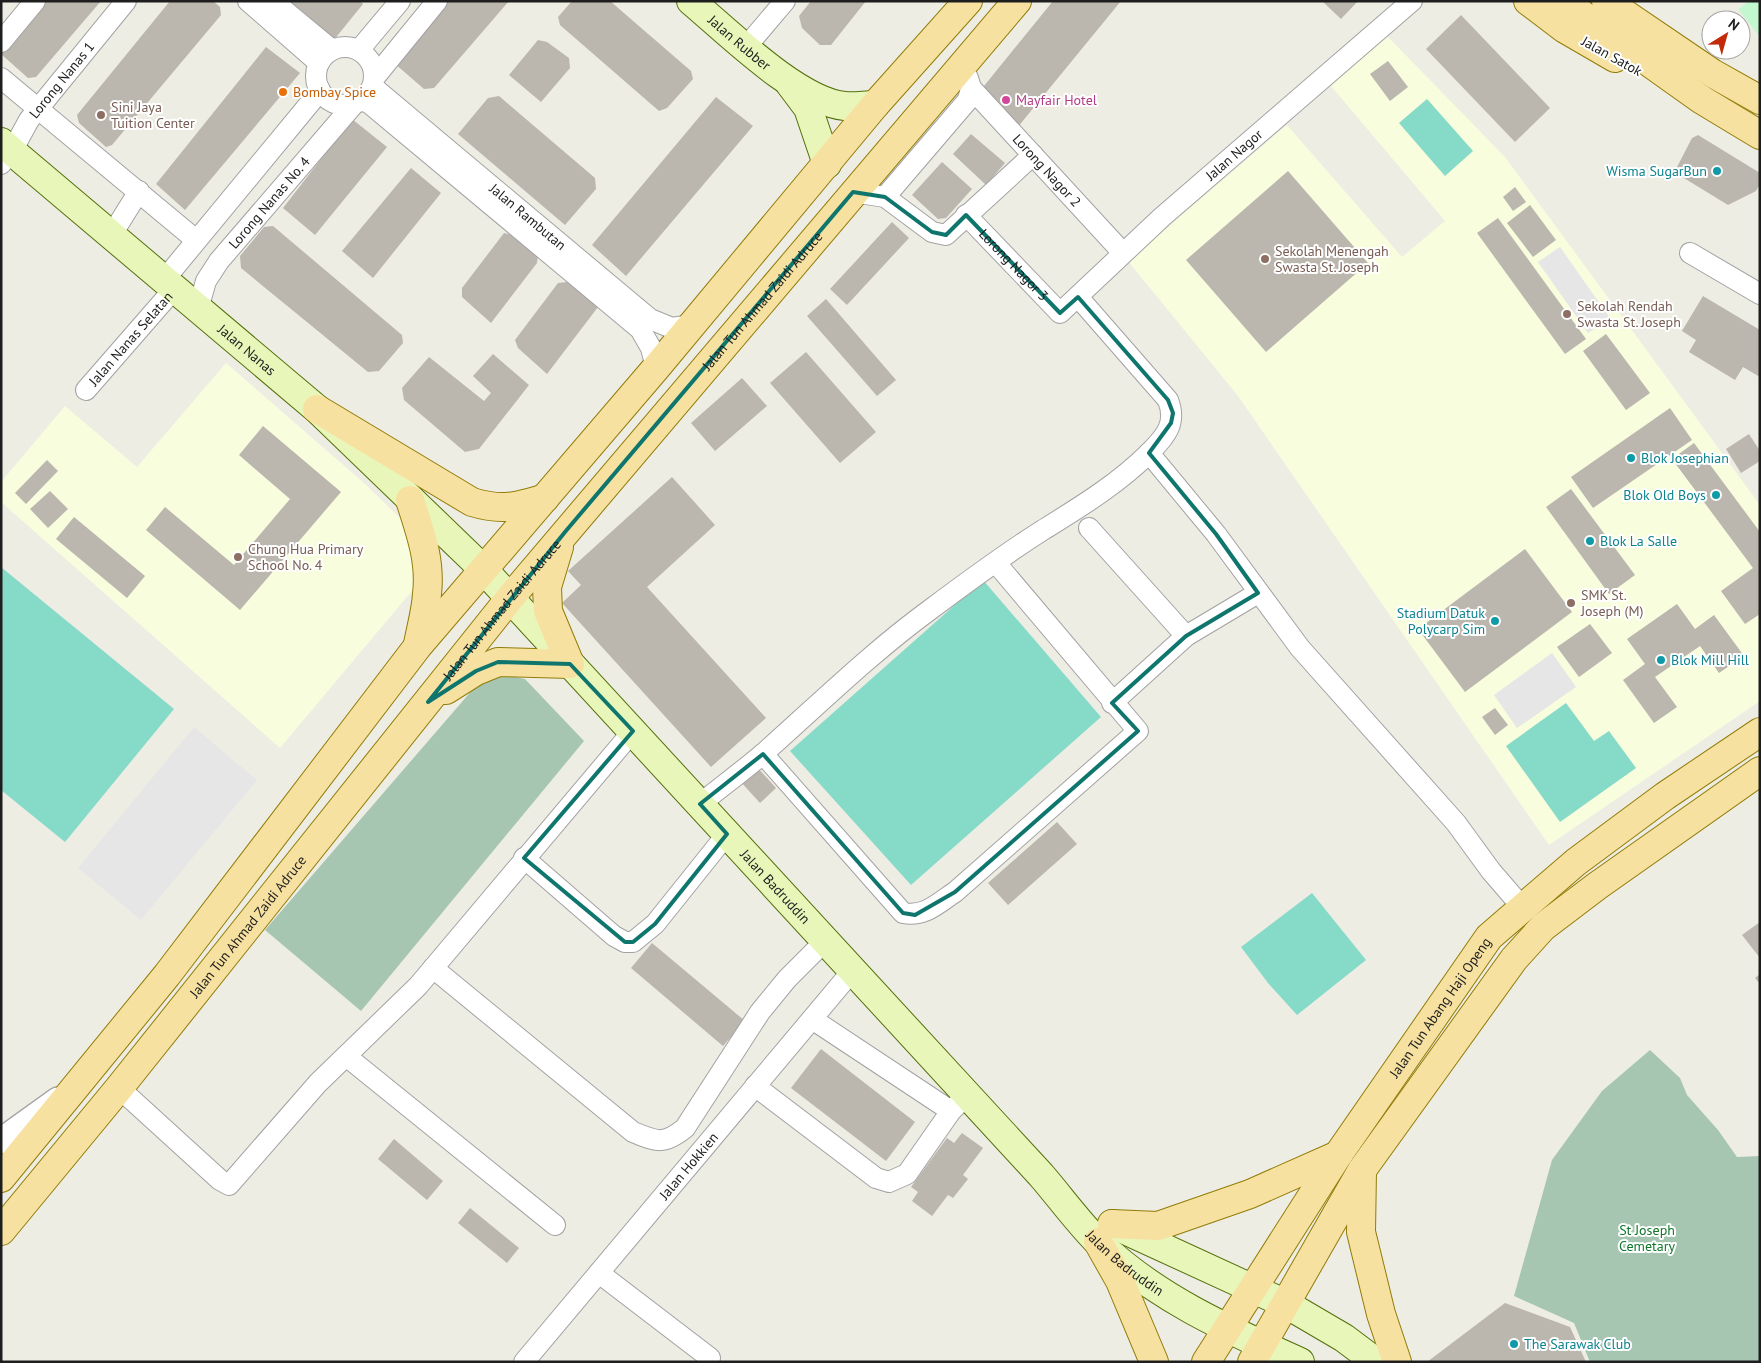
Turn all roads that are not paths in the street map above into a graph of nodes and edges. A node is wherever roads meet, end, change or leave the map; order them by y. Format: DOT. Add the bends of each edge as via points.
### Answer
graph roads {
  1 [pos="126,1"];
  2 [pos="248,1"];
  3 [pos="273,1"];
  4 [pos="400,1"];
  5 [pos="437,1"];
  6 [pos="691,1"];
  7 [pos="785,1"];
  8 [pos="968,1"];
  9 [pos="1017,1"];
  10 [pos="1412,1"];
  11 [pos="1528,1"];
  12 [pos="1606,1"];
  13 [pos="1634,1"];
  14 [pos="32,2"];
  15 [pos="1569,6"];
  16 [pos="1,42"];
  17 [pos="746,47"];
  18 [pos="359,50"];
  19 [pos="325,56"];
  20 [pos="967,76"];
  21 [pos="1,78"];
  22 [pos="790,83"];
  23 [pos="1760,87"];
  24 [pos="319,88"];
  25 [pos="366,92"];
  26 [pos="1702,100"];
  27 [pos="1760,100"];
  28 [pos="875,105"];
  29 [pos="38,109"];
  30 [pos="1760,135"];
  31 [pos="5,152"];
  32 [pos="1033,155"];
  33 [pos="827,164"];
  34 [pos="139,192"];
  35 [pos="853,192"];
  36 [pos="885,197"];
  37 [pos="966,215"];
  38 [pos="111,236"];
  39 [pos="196,240"];
  40 [pos="1123,253"];
  41 [pos="1690,253"];
  42 [pos="169,285"];
  43 [pos="1760,294"];
  44 [pos="1078,297"];
  45 [pos="198,309"];
  46 [pos="1060,313"];
  47 [pos="692,325"];
  48 [pos="656,368"];
  49 [pos="86,390"];
  50 [pos="317,409"];
  51 [pos="1149,453"];
  52 [pos="545,498"];
  53 [pos="410,500"];
  54 [pos="1089,528"];
  55 [pos="565,532"];
  56 [pos="996,564"];
  57 [pos="482,569"];
  58 [pos="1258,593"];
  59 [pos="510,598"];
  60 [pos="1186,636"];
  61 [pos="418,646"];
  62 [pos="570,664"];
  63 [pos="428,702"];
  64 [pos="1112,703"];
  65 [pos="633,731"];
  66 [pos="1760,732"];
  67 [pos="763,754"];
  68 [pos="1760,771"];
  69 [pos="700,804"];
  70 [pos="727,834"];
  71 [pos="524,858"];
  72 [pos="1522,907"];
  73 [pos="825,941"];
  74 [pos="433,968"];
  75 [pos="853,970"];
  76 [pos="812,1019"];
  77 [pos="346,1056"];
  78 [pos="77,1085"];
  79 [pos="755,1086"];
  80 [pos="119,1088"];
  81 [pos="959,1103"];
  82 [pos="1,1141"];
  83 [pos="1338,1155"];
  84 [pos="1362,1170"];
  85 [pos="1,1178"];
  86 [pos="555,1225"];
  87 [pos="1,1231"];
  88 [pos="1105,1233"];
  89 [pos="599,1273"];
  90 [pos="1252,1288"];
  91 [pos="1286,1304"];
  92 [pos="1227,1328"];
  93 [pos="1257,1353"];
  94 [pos="710,1358"];
  95 [pos="524,1362"];
  96 [pos="1154,1362"];
  97 [pos="1206,1362"];
  98 [pos="1300,1362"];
  99 [pos="1376,1362"];
  100 [pos="1397,1362"];
  1 -- 29 [label="street, Lorong Nanas 1"];
  2 -- 19 [label="street"];
  3 -- 19 [label="street"];
  4 -- 18 [label="street"];
  5 -- 25 [label="street, Lorong Nanas No. 4"];
  6 -- 17 [label="main road, Jalan Rubber"];
  7 -- 17 [label="street"];
  8 -- 28 [label="main road"];
  9 -- 20 [label="main road, Jalan Tun Ahmad Zaidi Adruce"];
  10 -- 40 [label="street, Jalan Nagor"];
  11 -- 26 [label="main road, Jalan Satok" via="1565,29 1638,72"];
  12 -- 27 [label="main road" via="1705,68"];
  13 -- 23 [label="main road"];
  14 -- 16 [label="street"];
  15 -- 26 [label="main road, Jalan Satok"];
  17 -- 22 [label="main road, Jalan Rubber"];
  18 -- 19 [label="street" via="346,46"];
  18 -- 25 [label="street" via="371,61"];
  19 -- 24 [label="street" via="316,76"];
  20 -- 32 [label="street, Lorong Nagor 2"];
  20 -- 35 [label="main road, Jalan Tun Ahmad Zaidi Adruce"];
  20 -- 36 [label="street" via="968,100"];
  21 -- 29 [label="street"];
  22 -- 28 [label="main road, Jalan Rubber" via="820,99 844,106"];
  22 -- 33 [label="main road, Jalan Rubber" via="808,108"];
  24 -- 25 [label="street" via="323,96 338,104"];
  24 -- 39 [label="street" via="315,97"];
  25 -- 45 [label="street, Lorong Nanas No. 4" via="219,261 206,280"];
  25 -- 47 [label="street, Jalan Rambutan" via="650,319 672,328"];
  25 -- 48 [label="street, Jalan Rambutan" via="368,103 640,329 651,348"];
  26 -- 30 [label="main road, Jalan Satok"];
  28 -- 33 [label="main road"];
  29 -- 31 [label="street, Lorong Nanas 1"];
  29 -- 34 [label="street"];
  31 -- 38 [label="main road, Jalan Nanas"];
  32 -- 37 [label="street"];
  32 -- 40 [label="street, Lorong Nagor 2"];
  33 -- 47 [label="main road"];
  34 -- 38 [label="street"];
  34 -- 39 [label="street"];
  35 -- 36 [label="street"];
  35 -- 55 [label="main road, Jalan Tun Ahmad Zaidi Adruce"];
  36 -- 37 [label="street" via="932,232 946,235"];
  37 -- 46 [label="street, Lorong Nagor 3"];
  38 -- 42 [label="main road, Jalan Nanas"];
  39 -- 42 [label="street"];
  40 -- 44 [label="street, Jalan Nagor"];
  41 -- 43 [label="street"];
  42 -- 45 [label="main road, Jalan Nanas"];
  42 -- 49 [label="street, Jalan Nanas Selatan"];
  44 -- 46 [label="street, Jalan Nagor"];
  44 -- 51 [label="street" via="1168,400 1173,413 1171,423"];
  45 -- 50 [label="main road, Jalan Nanas"];
  47 -- 48 [label="main road"];
  48 -- 52 [label="main road"];
  50 -- 52 [label="main road" via="472,502 493,509 515,508"];
  50 -- 53 [label="main road, Jalan Nanas"];
  51 -- 56 [label="street" via="1090,502"];
  51 -- 58 [label="street" via="1216,534"];
  52 -- 57 [label="main road"];
  53 -- 57 [label="main road, Jalan Nanas"];
  53 -- 61 [label="main road" via="424,541 427,566 428,594"];
  54 -- 60 [label="street"];
  55 -- 59 [label="main road, Jalan Tun Ahmad Zaidi Adruce"];
  55 -- 62 [label="main road" via="547,587 548,611"];
  56 -- 64 [label="street"];
  56 -- 67 [label="street" via="871,656"];
  57 -- 59 [label="main road, Jalan Nanas"];
  57 -- 61 [label="main road"];
  58 -- 60 [label="street"];
  58 -- 72 [label="street" via="1300,648 1456,823"];
  59 -- 62 [label="main road, Jalan Badruddin"];
  59 -- 63 [label="main road, Jalan Tun Ahmad Zaidi Adruce"];
  60 -- 64 [label="street"];
  61 -- 78 [label="main road" via="167,975"];
  62 -- 63 [label="main road" via="498,662 476,670"];
  62 -- 65 [label="main road, Jalan Badruddin"];
  63 -- 80 [label="main road, Jalan Tun Ahmad Zaidi Adruce"];
  64 -- 67 [label="street" via="1138,731 955,892 930,910 915,915 903,913"];
  65 -- 69 [label="main road, Jalan Badruddin"];
  65 -- 71 [label="street"];
  66 -- 72 [label="main road, Jalan Tun Abang Haji Openg" via="1621,829"];
  67 -- 69 [label="street"];
  68 -- 84 [label="main road" via="1543,927 1514,959"];
  69 -- 70 [label="main road, Jalan Badruddin"];
  70 -- 71 [label="street" via="655,924 633,942 614,936"];
  70 -- 73 [label="main road, Jalan Badruddin"];
  71 -- 74 [label="street"];
  72 -- 83 [label="main road, Jalan Tun Abang Haji Openg" via="1489,937"];
  73 -- 74 [label="street" via="760,1012 685,1128 670,1140 654,1141 633,1132"];
  73 -- 75 [label="main road, Jalan Badruddin"];
  74 -- 77 [label="street"];
  75 -- 76 [label="street, Jalan Hokkien"];
  75 -- 81 [label="main road, Jalan Badruddin"];
  76 -- 79 [label="street, Jalan Hokkien"];
  76 -- 81 [label="street"];
  77 -- 80 [label="street" via="318,1083 229,1185"];
  77 -- 86 [label="street"];
  78 -- 82 [label="street"];
  78 -- 85 [label="main road"];
  79 -- 81 [label="street" via="876,1178 889,1182 907,1174"];
  79 -- 89 [label="street, Jalan Hokkien"];
  80 -- 87 [label="main road, Jalan Tun Ahmad Zaidi Adruce"];
  81 -- 88 [label="main road, Jalan Badruddin"];
  83 -- 88 [label="main road" via="1250,1194 1158,1226"];
  83 -- 90 [label="main road, Jalan Tun Abang Haji Openg"];
  84 -- 91 [label="main road"];
  84 -- 100 [label="main road" via="1361,1232 1381,1314"];
  88 -- 90 [label="main road, Jalan Badruddin"];
  88 -- 92 [label="main road, Jalan Badruddin" via="1166,1294"];
  88 -- 96 [label="main road" via="1120,1281"];
  89 -- 94 [label="street"];
  89 -- 95 [label="street, Jalan Hokkien"];
  90 -- 91 [label="main road, Jalan Badruddin"];
  90 -- 92 [label="main road, Jalan Tun Abang Haji Openg"];
  91 -- 93 [label="main road"];
  91 -- 99 [label="main road, Jalan Badruddin" via="1344,1338"];
  92 -- 93 [label="main road, Jalan Badruddin"];
  92 -- 97 [label="main road, Jalan Tun Abang Haji Openg"];
  93 -- 98 [label="main road, Jalan Badruddin"];
}
